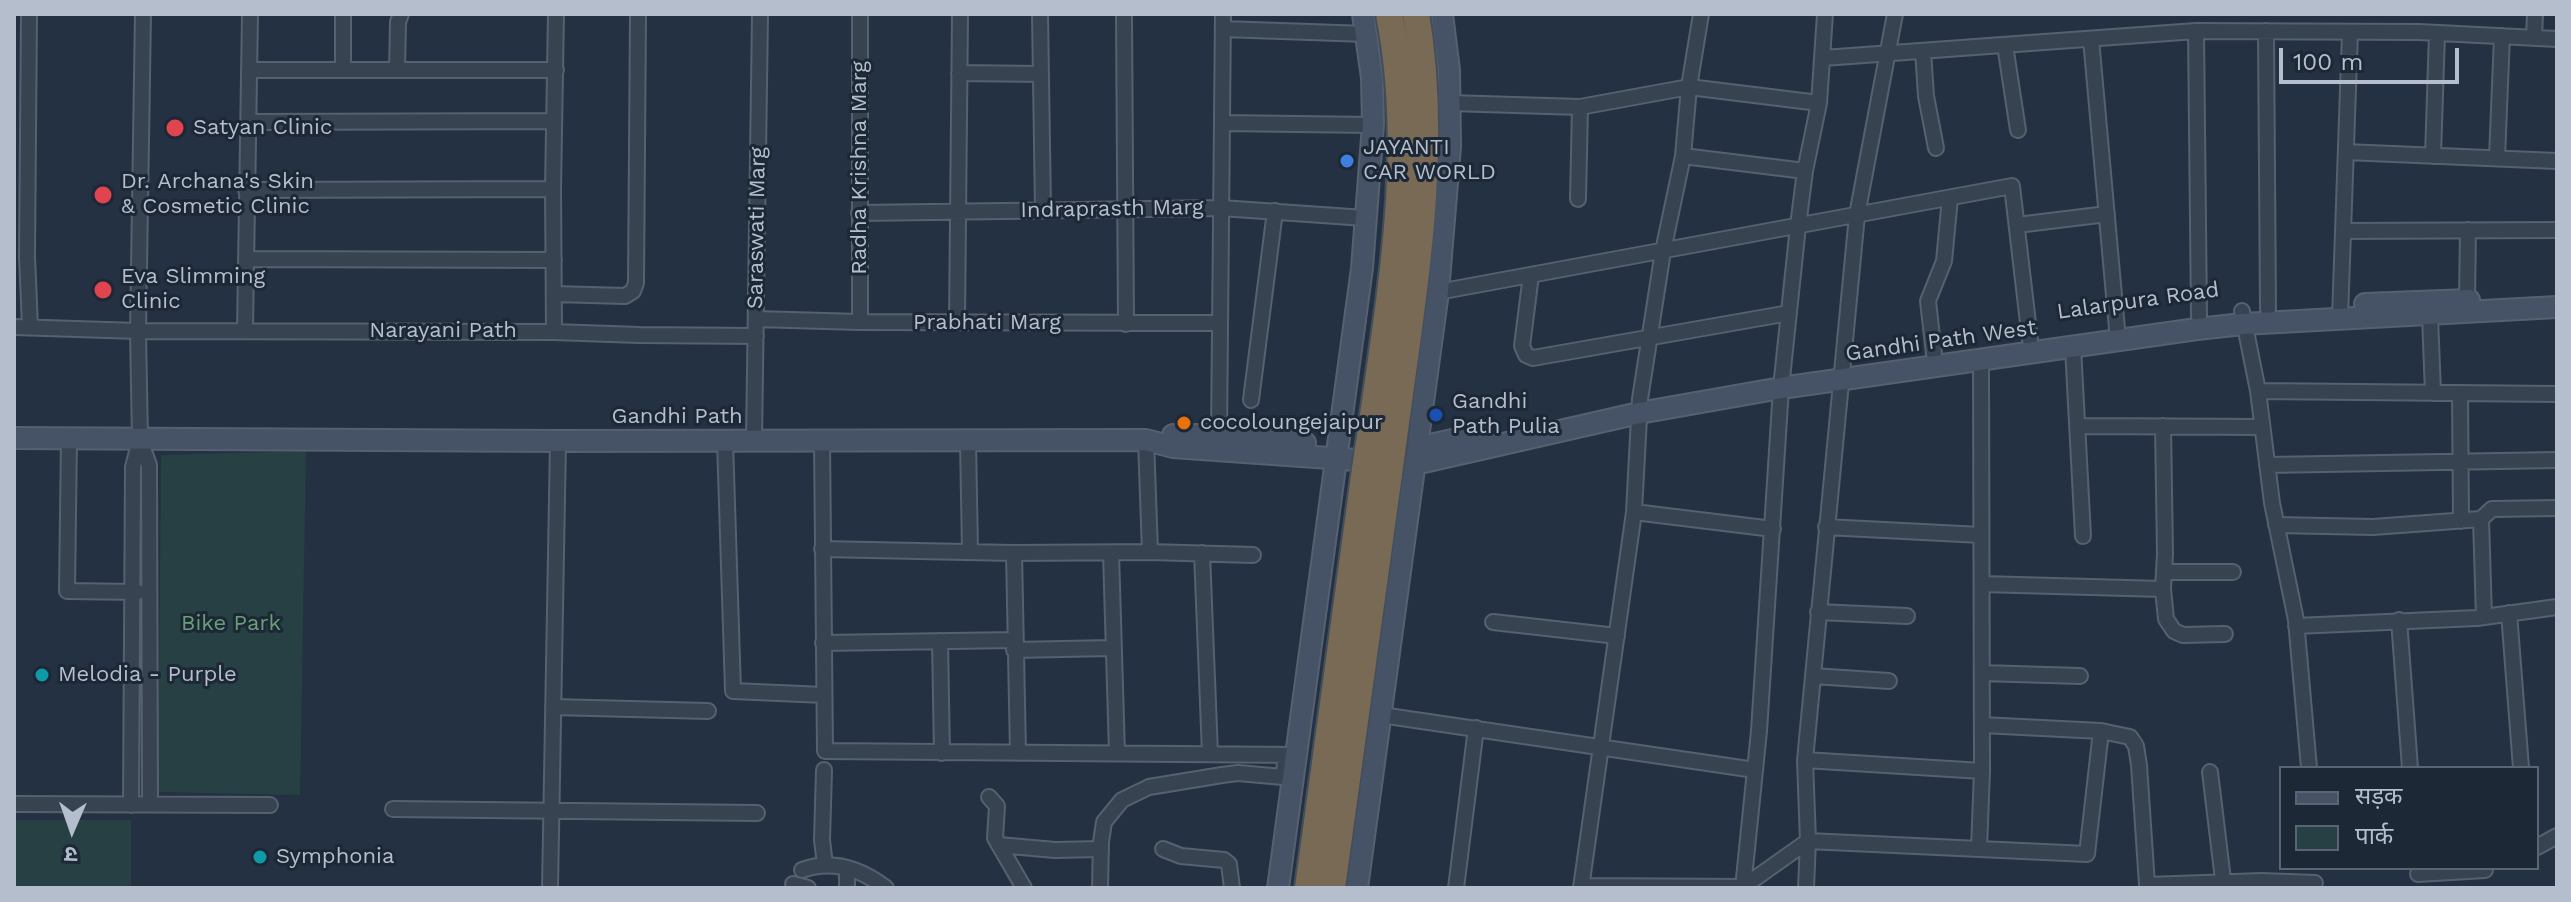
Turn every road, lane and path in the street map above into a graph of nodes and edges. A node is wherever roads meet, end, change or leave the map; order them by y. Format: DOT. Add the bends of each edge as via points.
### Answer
graph roads {
  1 [pos="29,14"];
  2 [pos="143,14"];
  3 [pos="250,14"];
  4 [pos="343,14"];
  5 [pos="401,14"];
  6 [pos="556,14"];
  7 [pos="638,14"];
  8 [pos="760,14"];
  9 [pos="860,14"];
  10 [pos="960,14"];
  11 [pos="1040,14"];
  12 [pos="1124,14"];
  13 [pos="1389,14"];
  14 [pos="1416,14"];
  15 [pos="1442,14"];
  16 [pos="1701,14"];
  17 [pos="1825,14"];
  18 [pos="1895,14"];
  19 [pos="2535,14"];
  20 [pos="1223,22"];
  21 [pos="1365,24"];
  22 [pos="2196,31"];
  23 [pos="2266,31"];
  24 [pos="2350,32"];
  25 [pos="2437,33"];
  26 [pos="2502,36"];
  27 [pos="2534,38"];
  28 [pos="2091,39"];
  29 [pos="2557,39"];
  30 [pos="2005,45"];
  31 [pos="1923,51"];
  32 [pos="1886,54"];
  33 [pos="1823,58"];
  34 [pos="343,69"];
  35 [pos="249,70"];
  36 [pos="397,70"];
  37 [pos="556,70"];
  38 [pos="959,73"];
  39 [pos="1041,74"];
  40 [pos="1689,87"];
  41 [pos="1450,103"];
  42 [pos="1819,103"];
  43 [pos="1580,107"];
  44 [pos="554,121"];
  45 [pos="248,122"];
  46 [pos="1222,123"];
  47 [pos="1373,125"];
  48 [pos="2018,130"];
  49 [pos="1936,148"];
  50 [pos="2346,152"];
  51 [pos="1683,156"];
  52 [pos="2433,156"];
  53 [pos="2497,158"];
  54 [pos="2557,161"];
  55 [pos="1805,171"];
  56 [pos="553,189"];
  57 [pos="246,190"];
  58 [pos="1950,198"];
  59 [pos="1578,199"];
  60 [pos="21,201"];
  61 [pos="1221,208"];
  62 [pos="1125,209"];
  63 [pos="1043,210"];
  64 [pos="957,211"];
  65 [pos="1275,211"];
  66 [pos="859,213"];
  67 [pos="2107,214"];
  68 [pos="1857,215"];
  69 [pos="1365,218"];
  70 [pos="2017,225"];
  71 [pos="1798,226"];
  72 [pos="2468,230"];
  73 [pos="2557,230"];
  74 [pos="2343,231"];
  75 [pos="1663,251"];
  76 [pos="21,256"];
  77 [pos="246,259"];
  78 [pos="554,260"];
  79 [pos="1531,275"];
  80 [pos="1438,292"];
  81 [pos="554,294"];
  82 [pos="2557,294"];
  83 [pos="2467,300"];
  84 [pos="2557,307"];
  85 [pos="2268,309"];
  86 [pos="2340,312"];
  87 [pos="1789,313"];
  88 [pos="2430,316"];
  89 [pos="2199,317"];
  90 [pos="2243,317"];
  91 [pos="756,319"];
  92 [pos="860,322"];
  93 [pos="957,322"];
  94 [pos="1219,323"];
  95 [pos="1126,324"];
  96 [pos="14,327"];
  97 [pos="30,327"];
  98 [pos="2117,329"];
  99 [pos="245,330"];
  100 [pos="138,331"];
  101 [pos="554,332"];
  102 [pos="756,336"];
  103 [pos="1650,338"];
  104 [pos="2030,340"];
  105 [pos="2073,347"];
  106 [pos="1934,354"];
  107 [pos="1980,354"];
  108 [pos="1843,372"];
  109 [pos="1782,381"];
  110 [pos="2258,391"];
  111 [pos="2433,393"];
  112 [pos="2460,393"];
  113 [pos="2557,394"];
  114 [pos="1251,400"];
  115 [pos="1640,406"];
  116 [pos="1384,423"];
  117 [pos="2078,426"];
  118 [pos="2163,426"];
  119 [pos="2262,427"];
  120 [pos="1219,435"];
  121 [pos="14,438"];
  122 [pos="69,438"];
  123 [pos="140,440"];
  124 [pos="822,440"];
  125 [pos="1146,440"];
  126 [pos="558,441"];
  127 [pos="725,441"];
  128 [pos="754,441"];
  129 [pos="968,441"];
  130 [pos="1338,452"];
  131 [pos="1416,456"];
  132 [pos="2557,460"];
  133 [pos="2460,462"];
  134 [pos="2267,465"];
  135 [pos="1377,472"];
  136 [pos="2557,508"];
  137 [pos="1634,512"];
  138 [pos="2481,519"];
  139 [pos="2461,521"];
  140 [pos="2276,525"];
  141 [pos="1826,527"];
  142 [pos="1773,529"];
  143 [pos="1981,535"];
  144 [pos="2083,536"];
  145 [pos="822,549"];
  146 [pos="970,551"];
  147 [pos="1150,552"];
  148 [pos="1014,553"];
  149 [pos="1111,553"];
  150 [pos="1202,553"];
  151 [pos="1253,555"];
  152 [pos="2164,572"];
  153 [pos="2233,572"];
  154 [pos="1982,584"];
  155 [pos="2163,589"];
  156 [pos="132,592"];
  157 [pos="149,592"];
  158 [pos="2557,607"];
  159 [pos="1818,612"];
  160 [pos="2509,613"];
  161 [pos="1907,616"];
  162 [pos="2484,617"];
  163 [pos="2399,620"];
  164 [pos="1493,622"];
  165 [pos="2296,626"];
  166 [pos="2225,634"];
  167 [pos="1617,636"];
  168 [pos="940,641"];
  169 [pos="823,643"];
  170 [pos="1014,645"];
  171 [pos="1112,648"];
  172 [pos="1982,673"];
  173 [pos="1813,676"];
  174 [pos="2080,676"];
  175 [pos="1889,681"];
  176 [pos="824,695"];
  177 [pos="553,707"];
  178 [pos="708,711"];
  179 [pos="1381,715"];
  180 [pos="1982,725"];
  181 [pos="1476,728"];
  182 [pos="2101,731"];
  183 [pos="1600,747"];
  184 [pos="942,753"];
  185 [pos="1018,753"];
  186 [pos="1117,753"];
  187 [pos="1210,754"];
  188 [pos="1291,755"];
  189 [pos="1805,760"];
  190 [pos="2309,766"];
  191 [pos="2410,766"];
  192 [pos="2521,766"];
  193 [pos="824,770"];
  194 [pos="1755,770"];
  195 [pos="1982,771"];
  196 [pos="2210,772"];
  197 [pos="989,797"];
  198 [pos="14,804"];
  199 [pos="150,804"];
  200 [pos="131,805"];
  201 [pos="270,805"];
  202 [pos="393,809"];
  203 [pos="551,810"];
  204 [pos="757,813"];
  205 [pos="1808,841"];
  206 [pos="999,845"];
  207 [pos="1101,849"];
  208 [pos="1163,849"];
  209 [pos="1979,849"];
  210 [pos="825,865"];
  211 [pos="847,868"];
  212 [pos="1011,868"];
  213 [pos="802,870"];
  214 [pos="2483,870"];
  215 [pos="2418,877"];
  216 [pos="2315,880"];
  217 [pos="793,884"];
  218 [pos="2224,885"];
  219 [pos="2147,886"];
  220 [pos="1581,887"];
  221 [pos="550,888"];
  222 [pos="808,888"];
  223 [pos="847,888"];
  224 [pos="886,888"];
  225 [pos="1010,888"];
  226 [pos="1024,888"];
  227 [pos="1100,888"];
  228 [pos="1232,888"];
  229 [pos="1278,888"];
  230 [pos="1308,888"];
  231 [pos="1332,888"];
  232 [pos="1357,888"];
  233 [pos="1456,888"];
  234 [pos="1743,888"];
  235 [pos="1806,888"];
  1 -- 60 [label="street"];
  2 -- 100 [label="street"];
  3 -- 35 [label="street"];
  4 -- 34 [label="street"];
  5 -- 36 [label="street"];
  6 -- 37 [label="street"];
  7 -- 81 [label="street" via="636,283 625,296"];
  8 -- 91 [label="street, Saraswati Marg"];
  9 -- 66 [label="street, Radha Krishna Marg"];
  10 -- 38 [label="street"];
  11 -- 39 [label="street"];
  12 -- 62 [label="street"];
  13 -- 116 [label="highway" via="1400,85 1401,201"];
  14 -- 116 [label="highway" via="1423,88 1423,205 1419,255"];
  15 -- 41 [label="street"];
  16 -- 40 [label="street"];
  17 -- 33 [label="street"];
  18 -- 32 [label="street"];
  19 -- 27 [label="street"];
  20 -- 21 [label="street"];
  20 -- 46 [label="street"];
  21 -- 47 [label="street"];
  22 -- 23 [label="street"];
  22 -- 28 [label="street"];
  22 -- 89 [label="street"];
  23 -- 24 [label="street"];
  23 -- 85 [label="street"];
  24 -- 25 [label="street"];
  24 -- 50 [label="street"];
  25 -- 26 [label="street"];
  25 -- 52 [label="street"];
  26 -- 27 [label="street"];
  26 -- 53 [label="street"];
  27 -- 29 [label="street"];
  28 -- 30 [label="street"];
  28 -- 67 [label="street"];
  30 -- 31 [label="street"];
  30 -- 48 [label="street"];
  31 -- 32 [label="street"];
  31 -- 49 [label="street"];
  32 -- 33 [label="street"];
  32 -- 68 [label="street"];
  33 -- 42 [label="street"];
  34 -- 35 [label="street"];
  34 -- 36 [label="street"];
  35 -- 45 [label="street"];
  36 -- 37 [label="street"];
  37 -- 44 [label="street"];
  38 -- 39 [label="street"];
  38 -- 64 [label="street"];
  39 -- 63 [label="street"];
  40 -- 42 [label="street"];
  40 -- 43 [label="street"];
  40 -- 51 [label="street"];
  41 -- 43 [label="street"];
  41 -- 80 [label="street"];
  42 -- 55 [label="street"];
  43 -- 59 [label="street"];
  44 -- 45 [label="street"];
  44 -- 56 [label="street"];
  45 -- 57 [label="street"];
  46 -- 47 [label="street"];
  46 -- 61 [label="street"];
  47 -- 69 [label="street"];
  50 -- 52 [label="street"];
  50 -- 74 [label="street"];
  51 -- 55 [label="street"];
  51 -- 75 [label="street"];
  52 -- 53 [label="street"];
  53 -- 54 [label="street"];
  55 -- 71 [label="street"];
  56 -- 57 [label="street"];
  56 -- 78 [label="street"];
  57 -- 77 [label="street"];
  58 -- 68 [label="street"];
  58 -- 70 [label="street" via="2012,186"];
  58 -- 106 [label="street" via="1944,261 1928,301"];
  60 -- 76 [label="street"];
  61 -- 62 [label="street, Indraprasth Marg"];
  61 -- 65 [label="street, Indraprasth Marg"];
  61 -- 94 [label="street"];
  62 -- 63 [label="street, Indraprasth Marg"];
  62 -- 95 [label="street"];
  63 -- 64 [label="street, Indraprasth Marg"];
  64 -- 66 [label="street, Indraprasth Marg"];
  64 -- 93 [label="street"];
  65 -- 69 [label="street, Indraprasth Marg"];
  65 -- 114 [label="street"];
  66 -- 92 [label="street, Radha Krishna Marg"];
  67 -- 70 [label="street"];
  67 -- 98 [label="street"];
  68 -- 71 [label="street"];
  68 -- 108 [label="street"];
  69 -- 130 [label="street"];
  70 -- 104 [label="street"];
  71 -- 75 [label="street"];
  71 -- 87 [label="street"];
  72 -- 73 [label="street"];
  72 -- 74 [label="street"];
  72 -- 83 [label="street"];
  74 -- 86 [label="street"];
  75 -- 79 [label="street"];
  75 -- 103 [label="street"];
  76 -- 97 [label="street"];
  77 -- 78 [label="street"];
  77 -- 99 [label="street"];
  78 -- 81 [label="street"];
  79 -- 80 [label="street"];
  79 -- 103 [label="street" via="1522,346 1526,355"];
  80 -- 131 [label="street"];
  81 -- 101 [label="street"];
  82 -- 83 [label="street, Lalarpura Road"];
  83 -- 86 [label="street, Lalarpura Road"];
  84 -- 88 [label="street, Gandhi Path West"];
  85 -- 86 [label="street, Lalarpura Road"];
  85 -- 90 [label="street, Lalarpura Road"];
  86 -- 88 [label="street, Gandhi Path West"];
  86 -- 90 [label="street, Gandhi Path West"];
  87 -- 103 [label="street"];
  87 -- 109 [label="street"];
  88 -- 111 [label="street"];
  89 -- 90 [label="street, Lalarpura Road"];
  89 -- 98 [label="street, Lalarpura Road"];
  90 -- 105 [label="street, Gandhi Path West"];
  90 -- 110 [label="street"];
  91 -- 92 [label="street, Prabhati Marg"];
  91 -- 102 [label="street, Saraswati Marg"];
  92 -- 93 [label="street, Prabhati Marg"];
  93 -- 95 [label="street, Prabhati Marg"];
  94 -- 95 [label="street, Prabhati Marg"];
  94 -- 120 [label="street"];
  96 -- 97 [label="street, Narayani Path"];
  97 -- 100 [label="street, Narayani Path"];
  98 -- 104 [label="street, Lalarpura Road"];
  99 -- 100 [label="street, Narayani Path"];
  99 -- 101 [label="street, Narayani Path"];
  100 -- 123 [label="street"];
  101 -- 102 [label="street, Narayani Path"];
  102 -- 128 [label="street, Saraswati Marg"];
  103 -- 115 [label="street"];
  104 -- 107 [label="street, Lalarpura Road"];
  105 -- 107 [label="street, Gandhi Path West"];
  105 -- 117 [label="street"];
  106 -- 107 [label="street, Lalarpura Road"];
  106 -- 108 [label="street, Lalarpura Road"];
  107 -- 108 [label="street, Gandhi Path West"];
  107 -- 143 [label="street"];
  108 -- 109 [label="street, Gandhi Path West"];
  108 -- 141 [label="street"];
  109 -- 115 [label="street, Gandhi Path West"];
  109 -- 115 [label="street" via="1680,392"];
  109 -- 142 [label="street"];
  110 -- 111 [label="street"];
  110 -- 119 [label="street"];
  111 -- 112 [label="street"];
  112 -- 113 [label="street"];
  112 -- 133 [label="street"];
  115 -- 131 [label="street"];
  115 -- 137 [label="street"];
  116 -- 135 [label="highway, bridge"];
  117 -- 118 [label="street"];
  117 -- 144 [label="street"];
  118 -- 119 [label="street"];
  118 -- 152 [label="street"];
  119 -- 134 [label="street"];
  120 -- 125 [label="street"];
  120 -- 130 [label="street"];
  121 -- 122 [label="street, Gandhi Path"];
  122 -- 123 [label="street, Gandhi Path"];
  122 -- 156 [label="street" via="67,591"];
  123 -- 126 [label="street, Gandhi Path"];
  123 -- 156 [label="street" via="133,467"];
  123 -- 157 [label="street" via="149,465"];
  124 -- 128 [label="street, Gandhi Path"];
  124 -- 129 [label="street, Gandhi Path"];
  124 -- 145 [label="street"];
  125 -- 129 [label="street, Gandhi Path"];
  125 -- 130 [label="street, Gandhi Path" via="1173,447"];
  125 -- 147 [label="street"];
  126 -- 127 [label="street, Gandhi Path"];
  126 -- 177 [label="street"];
  127 -- 128 [label="street, Gandhi Path"];
  127 -- 176 [label="street" via="733,691"];
  129 -- 146 [label="street"];
  130 -- 131 [label="street"];
  130 -- 188 [label="street"];
  131 -- 179 [label="street"];
  132 -- 133 [label="street"];
  133 -- 134 [label="street"];
  133 -- 139 [label="street"];
  134 -- 140 [label="street"];
  135 -- 230 [label="highway"];
  135 -- 231 [label="highway"];
  136 -- 138 [label="street" via="2492,509"];
  137 -- 142 [label="street"];
  137 -- 167 [label="street"];
  138 -- 139 [label="street"];
  138 -- 162 [label="street"];
  139 -- 140 [label="street" via="2373,527"];
  140 -- 165 [label="street"];
  141 -- 143 [label="street"];
  141 -- 159 [label="street"];
  142 -- 194 [label="street"];
  143 -- 154 [label="street"];
  145 -- 146 [label="street"];
  145 -- 169 [label="street"];
  146 -- 148 [label="street"];
  147 -- 149 [label="street"];
  147 -- 150 [label="street"];
  148 -- 149 [label="street"];
  148 -- 170 [label="street"];
  149 -- 171 [label="street"];
  150 -- 151 [label="street"];
  150 -- 187 [label="street"];
  152 -- 153 [label="street"];
  152 -- 155 [label="street"];
  154 -- 155 [label="street"];
  154 -- 172 [label="street"];
  155 -- 166 [label="street" via="2166,619 2174,631"];
  156 -- 157 [label="street"];
  156 -- 200 [label="street"];
  157 -- 199 [label="street"];
  158 -- 160 [label="street"];
  159 -- 161 [label="street"];
  159 -- 173 [label="street"];
  160 -- 162 [label="street"];
  160 -- 192 [label="street"];
  162 -- 163 [label="street"];
  163 -- 165 [label="street"];
  163 -- 191 [label="street"];
  164 -- 167 [label="street"];
  165 -- 190 [label="street"];
  167 -- 183 [label="street"];
  168 -- 169 [label="street"];
  168 -- 170 [label="street"];
  168 -- 184 [label="street"];
  169 -- 176 [label="street"];
  170 -- 171 [label="street"];
  170 -- 185 [label="street"];
  171 -- 186 [label="street"];
  172 -- 174 [label="street"];
  172 -- 180 [label="street"];
  173 -- 175 [label="street"];
  173 -- 189 [label="street"];
  176 -- 184 [label="street" via="825,751"];
  177 -- 178 [label="street"];
  177 -- 203 [label="street"];
  179 -- 181 [label="street"];
  179 -- 232 [label="street"];
  180 -- 182 [label="street"];
  180 -- 195 [label="street"];
  181 -- 183 [label="street"];
  181 -- 233 [label="street"];
  182 -- 209 [label="street" via="2087,854"];
  182 -- 219 [label="street" via="2130,737 2136,746"];
  183 -- 194 [label="street"];
  183 -- 220 [label="street"];
  184 -- 185 [label="street"];
  185 -- 186 [label="street"];
  186 -- 187 [label="street"];
  187 -- 188 [label="street"];
  188 -- 207 [label="street" via="1283,777 1222,775 1149,787 1122,800 1104,822"];
  188 -- 229 [label="street"];
  189 -- 195 [label="street"];
  189 -- 205 [label="street"];
  193 -- 210 [label="street"];
  194 -- 234 [label="street"];
  195 -- 209 [label="street"];
  196 -- 218 [label="street"];
  197 -- 206 [label="street" via="997,806"];
  198 -- 200 [label="street"];
  199 -- 200 [label="street"];
  199 -- 201 [label="street"];
  202 -- 203 [label="street"];
  203 -- 204 [label="street"];
  203 -- 221 [label="street"];
  205 -- 209 [label="street"];
  205 -- 234 [label="street"];
  205 -- 235 [label="street"];
  206 -- 207 [label="street"];
  206 -- 212 [label="street"];
  207 -- 227 [label="street"];
  208 -- 228 [label="street" via="1224,860"];
  210 -- 211 [label="street"];
  210 -- 213 [label="street"];
  211 -- 223 [label="street"];
  211 -- 224 [label="street"];
  212 -- 225 [label="street"];
  212 -- 226 [label="street"];
  214 -- 215 [label="street"];
  216 -- 218 [label="street"];
  217 -- 222 [label="street"];
  218 -- 219 [label="street"];
  220 -- 234 [label="street"];
}
